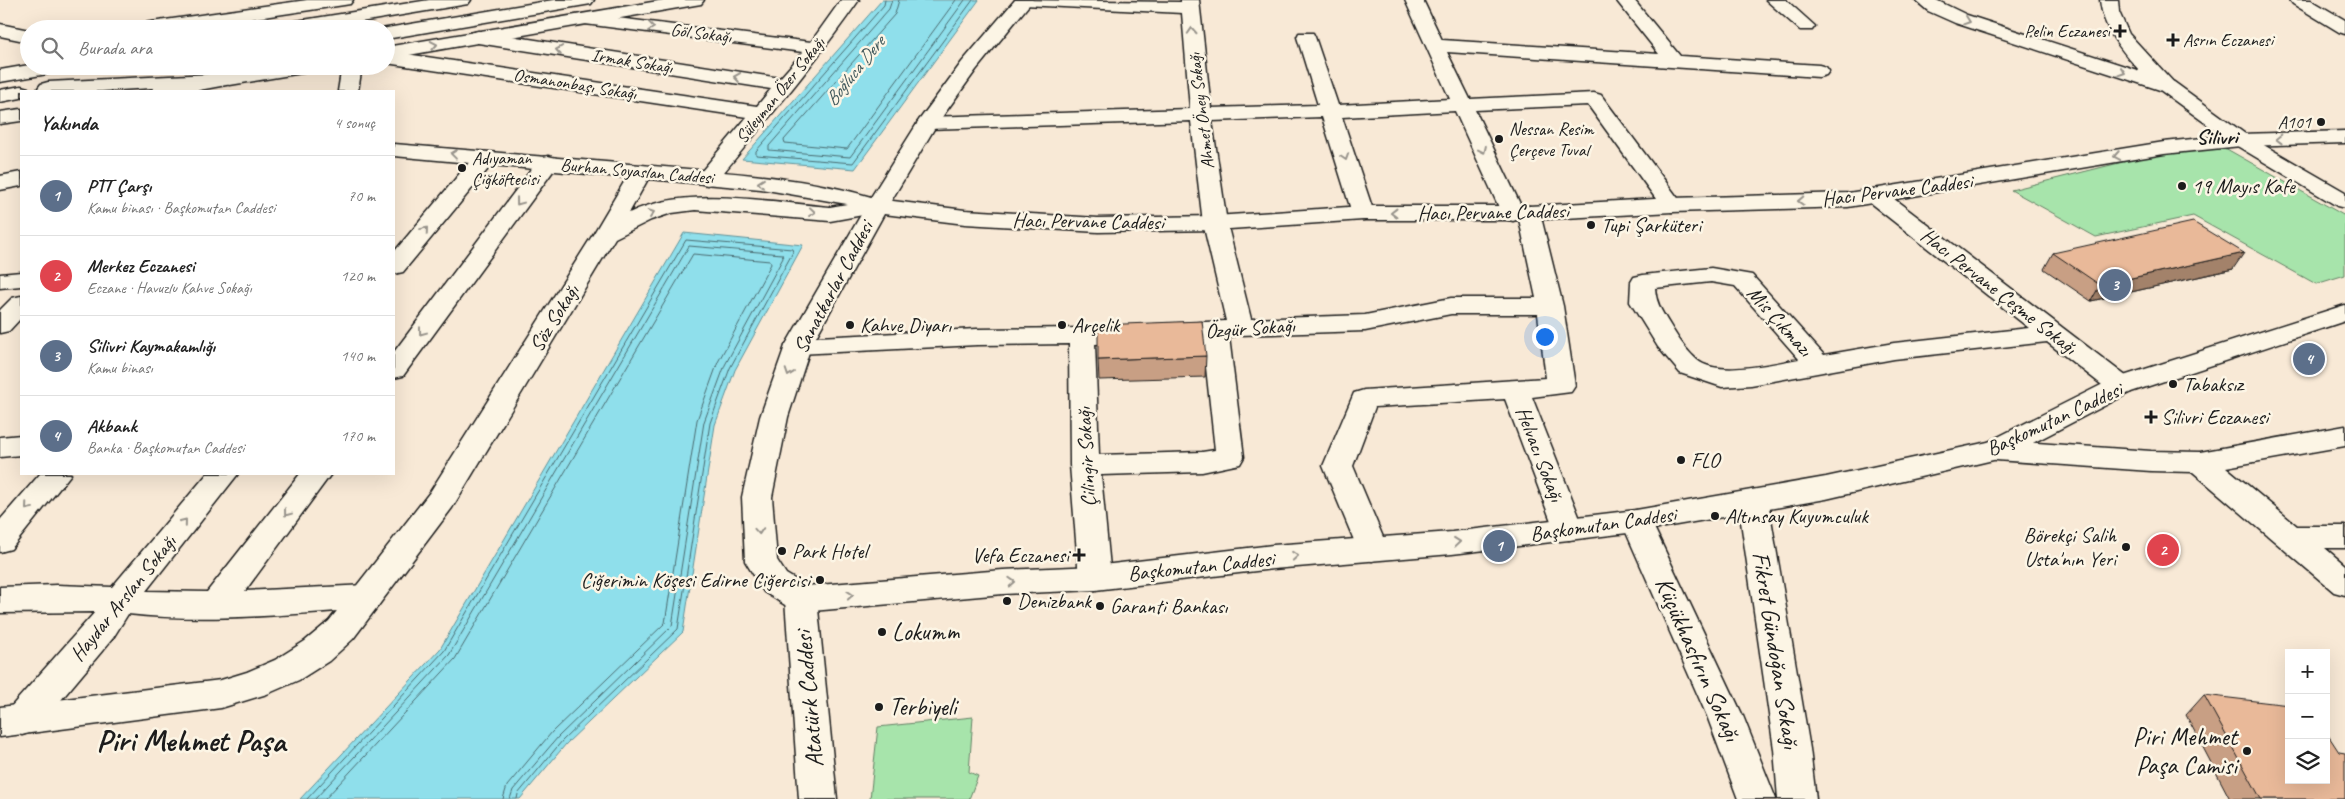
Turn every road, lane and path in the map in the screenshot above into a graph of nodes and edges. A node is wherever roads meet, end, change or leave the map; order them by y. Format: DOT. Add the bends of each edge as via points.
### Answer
graph roads {
  1 [pos="344,0"];
  2 [pos="462,0"];
  3 [pos="585,0"];
  4 [pos="695,0"];
  5 [pos="850,0"];
  6 [pos="1024,0"];
  7 [pos="1414,0"];
  8 [pos="1625,0"];
  9 [pos="1774,0"];
  10 [pos="1924,0"];
  11 [pos="2109,0"];
  12 [pos="2299,0"];
  13 [pos="440,2"];
  14 [pos="1190,4"];
  15 [pos="585,19"];
  16 [pos="206,20"];
  17 [pos="336,20"];
  18 [pos="1806,26"];
  19 [pos="2345,28"];
  20 [pos="0,30"];
  21 [pos="395,32"];
  22 [pos="20,34"];
  23 [pos="478,37"];
  24 [pos="1306,37"];
  25 [pos="1434,45"];
  26 [pos="816,48"];
  27 [pos="395,51"];
  28 [pos="395,58"];
  29 [pos="1674,61"];
  30 [pos="1819,71"];
  31 [pos="20,73"];
  32 [pos="126,75"];
  33 [pos="258,75"];
  34 [pos="351,75"];
  35 [pos="0,76"];
  36 [pos="230,80"];
  37 [pos="786,85"];
  38 [pos="2167,86"];
  39 [pos="48,88"];
  40 [pos="35,90"];
  41 [pos="167,90"];
  42 [pos="348,90"];
  43 [pos="20,92"];
  44 [pos="0,96"];
  45 [pos="1462,106"];
  46 [pos="1330,111"];
  47 [pos="763,113"];
  48 [pos="20,115"];
  49 [pos="1201,115"];
  50 [pos="0,118"];
  51 [pos="927,123"];
  52 [pos="2345,137"];
  53 [pos="2241,140"];
  54 [pos="395,150"];
  55 [pos="485,158"];
  56 [pos="548,163"];
  57 [pos="642,172"];
  58 [pos="707,178"];
  59 [pos="20,179"];
  60 [pos="0,183"];
  61 [pos="1877,197"];
  62 [pos="2345,201"];
  63 [pos="1672,205"];
  64 [pos="877,206"];
  65 [pos="1363,213"];
  66 [pos="1521,214"];
  67 [pos="1215,222"];
  68 [pos="606,233"];
  69 [pos="395,266"];
  70 [pos="20,279"];
  71 [pos="0,281"];
  72 [pos="20,304"];
  73 [pos="1550,306"];
  74 [pos="2345,313"];
  75 [pos="0,325"];
  76 [pos="1228,329"];
  77 [pos="2053,333"];
  78 [pos="1082,336"];
  79 [pos="798,346"];
  80 [pos="1818,364"];
  81 [pos="395,369"];
  82 [pos="2121,386"];
  83 [pos="1515,390"];
  84 [pos="2345,436"];
  85 [pos="20,445"];
  86 [pos="0,447"];
  87 [pos="1996,450"];
  88 [pos="2200,462"];
  89 [pos="1085,465"];
  90 [pos="55,475"];
  91 [pos="222,475"];
  92 [pos="315,475"];
  93 [pos="1753,501"];
  94 [pos="1636,521"];
  95 [pos="1569,529"];
  96 [pos="2289,537"];
  97 [pos="2345,537"];
  98 [pos="0,541"];
  99 [pos="1372,549"];
  100 [pos="1095,578"];
  101 [pos="2345,583"];
  102 [pos="367,597"];
  103 [pos="801,599"];
  104 [pos="0,600"];
  105 [pos="120,600"];
  106 [pos="216,605"];
  107 [pos="11,721"];
  108 [pos="817,799"];
  109 [pos="1758,799"];
  110 [pos="1797,799"];
  1 -- 16 [label="main road"];
  2 -- 13 [label="main road"];
  3 -- 21 [label="main road"];
  4 -- 15 [label="main road"];
  5 -- 26 [label="main road, Süleyman Özer Sokağı"];
  6 -- 14 [label="main road"];
  6 -- 51 [label="main road, Sanatkarlar Caddesi"];
  7 -- 25 [label="main road, Helvacı Sokağı"];
  8 -- 29 [label="main road"];
  9 -- 18 [label="main road"];
  10 -- 38 [label="main road, one-way" via="1961,19"];
  11 -- 38 [label="main road" via="2109,9 2125,44"];
  12 -- 19 [label="main road"];
  13 -- 17 [label="main road"];
  49 -- 14 [label="main road, Ahmet Öney Sokağı, one-way"];
  15 -- 23 [label="main road"];
  15 -- 26 [label="main road, Göl Sokağı, one-way"];
  20 -- 22 [label="main road"];
  27 -- 23 [label="main road, one-way"];
  37 -- 23 [label="main road, Irmak Sokağı, one-way"];
  24 -- 46 [label="main road"];
  25 -- 29 [label="main road"];
  25 -- 45 [label="main road, Helvacı Sokağı"];
  26 -- 37 [label="main road, Süleyman Özer Sokağı"];
  28 -- 47 [label="main road, Osmanonbaşı Sokağı"];
  29 -- 30 [label="main road"];
  31 -- 35 [label="main road"];
  32 -- 39 [label="main road"];
  33 -- 36 [label="main road"];
  34 -- 42 [label="main road"];
  36 -- 39 [label="main road"];
  36 -- 41 [label="main road"];
  37 -- 47 [label="main road, Süleyman Özer Sokağı"];
  38 -- 53 [label="main road"];
  39 -- 40 [label="main road"];
  43 -- 44 [label="main road"];
  45 -- 46 [label="main road"];
  45 -- 63 [label="main road" via="1594,99"];
  45 -- 66 [label="main road, Helvacı Sokağı, one-way"];
  46 -- 49 [label="main road"];
  46 -- 65 [label="main road, one-way"];
  47 -- 58 [label="main road, Süleyman Özer Sokağı"];
  48 -- 50 [label="main road"];
  49 -- 51 [label="main road"];
  49 -- 67 [label="main road, Ahmet Öney Sokağı"];
  51 -- 64 [label="main road, Sanatkarlar Caddesi"];
  52 -- 53 [label="main road, Hacı Pervane Caddesi, one-way"];
  53 -- 61 [label="main road, Hacı Pervane Caddesi, one-way" via="2164,148"];
  53 -- 62 [label="main road"];
  55 -- 54 [label="main road, Burhan Soyaslan Caddesi, one-way"];
  55 -- 56 [label="main road, Burhan Soyaslan Caddesi"];
  69 -- 55 [label="main road, one-way"];
  56 -- 57 [label="main road, Burhan Soyaslan Caddesi"];
  56 -- 81 [label="main road, one-way"];
  57 -- 58 [label="main road, Burhan Soyaslan Caddesi"];
  57 -- 68 [label="main road, Söz Sokağı"];
  64 -- 58 [label="main road, Burhan Soyaslan Caddesi, one-way" via="849,196 796,186"];
  59 -- 60 [label="main road"];
  61 -- 63 [label="main road, Hacı Pervane Caddesi, one-way"];
  61 -- 77 [label="main road, Hacı Pervane Çeşme Sokağı"];
  63 -- 66 [label="main road, Hacı Pervane Caddesi"];
  64 -- 67 [label="main road, Hacı Pervane Caddesi" via="966,217 1098,225"];
  68 -- 64 [label="main road, one-way" via="652,212 695,203 830,214"];
  64 -- 79 [label="main road, Sanatkarlar Caddesi"];
  66 -- 65 [label="main road, Hacı Pervane Caddesi, one-way"];
  65 -- 67 [label="main road, Hacı Pervane Caddesi"];
  66 -- 73 [label="main road, Helvacı Sokağı"];
  67 -- 76 [label="main road, Ahmet Öney Sokağı"];
  68 -- 102 [label="main road, Söz Sokağı" via="441,500"];
  70 -- 71 [label="main road"];
  72 -- 75 [label="main road"];
  73 -- 76 [label="main road, Özgür Sokağı" via="1451,306 1366,323"];
  73 -- 83 [label="main road, Helvacı Sokağı" via="1560,386"];
  74 -- 82 [label="main road, Başkomutan Caddesi"];
  76 -- 78 [label="main road, Özgür Sokağı"];
  76 -- 89 [label="main road, Ahmet Öney Sokağı" via="1230,457 1202,462"];
  77 -- 80 [label="main road, Mis Çıkmazı" via="1894,351"];
  77 -- 82 [label="main road, Hacı Pervane Çeşme Sokağı"];
  78 -- 79 [label="main road, Özgür Sokağı" via="977,337"];
  78 -- 89 [label="main road, Çilingir Sokağı"];
  79 -- 103 [label="main road, Sanatkarlar Caddesi, one-way" via="774,417 757,497 761,561 775,584"];
  80 -- 80 [label="main road, Mis Çıkmazı" via="1722,378 1689,367 1667,341 1643,302 1643,282 1711,274 1743,280"];
  82 -- 87 [label="main road, Başkomutan Caddesi"];
  83 -- 95 [label="main road, Helvacı Sokağı"];
  83 -- 99 [label="main road" via="1364,399 1338,466"];
  84 -- 88 [label="main road"];
  85 -- 86 [label="main road"];
  87 -- 88 [label="main road"];
  87 -- 93 [label="main road, Başkomutan Caddesi"];
  88 -- 96 [label="main road"];
  89 -- 100 [label="main road, Çilingir Sokağı"];
  90 -- 98 [label="main road, one-way"];
  105 -- 91 [label="main road, Haydar Arslan Sokağı, one-way"];
  92 -- 106 [label="main road, one-way"];
  93 -- 94 [label="main road, Başkomutan Caddesi"];
  93 -- 110 [label="main road, Fikret Gündoğan Sokağı"];
  94 -- 95 [label="main road, Başkomutan Caddesi"];
  94 -- 109 [label="main road, Küçükhasfırın Sokağı" via="1725,716"];
  99 -- 95 [label="main road, Başkomutan Caddesi, one-way"];
  96 -- 97 [label="main road"];
  96 -- 101 [label="main road"];
  100 -- 99 [label="main road, Başkomutan Caddesi, one-way"];
  103 -- 100 [label="main road, Başkomutan Caddesi, one-way" via="1003,582"];
  102 -- 106 [label="main road"];
  102 -- 107 [label="main road, Söz Sokağı" via="341,630 317,651 255,684 221,694"];
  103 -- 108 [label="main road, Atatürk Caddesi"];
  104 -- 105 [label="main road"];
  105 -- 106 [label="main road" via="161,605"];
  105 -- 107 [label="main road, Haydar Arslan Sokağı" via="101,629"];
}
